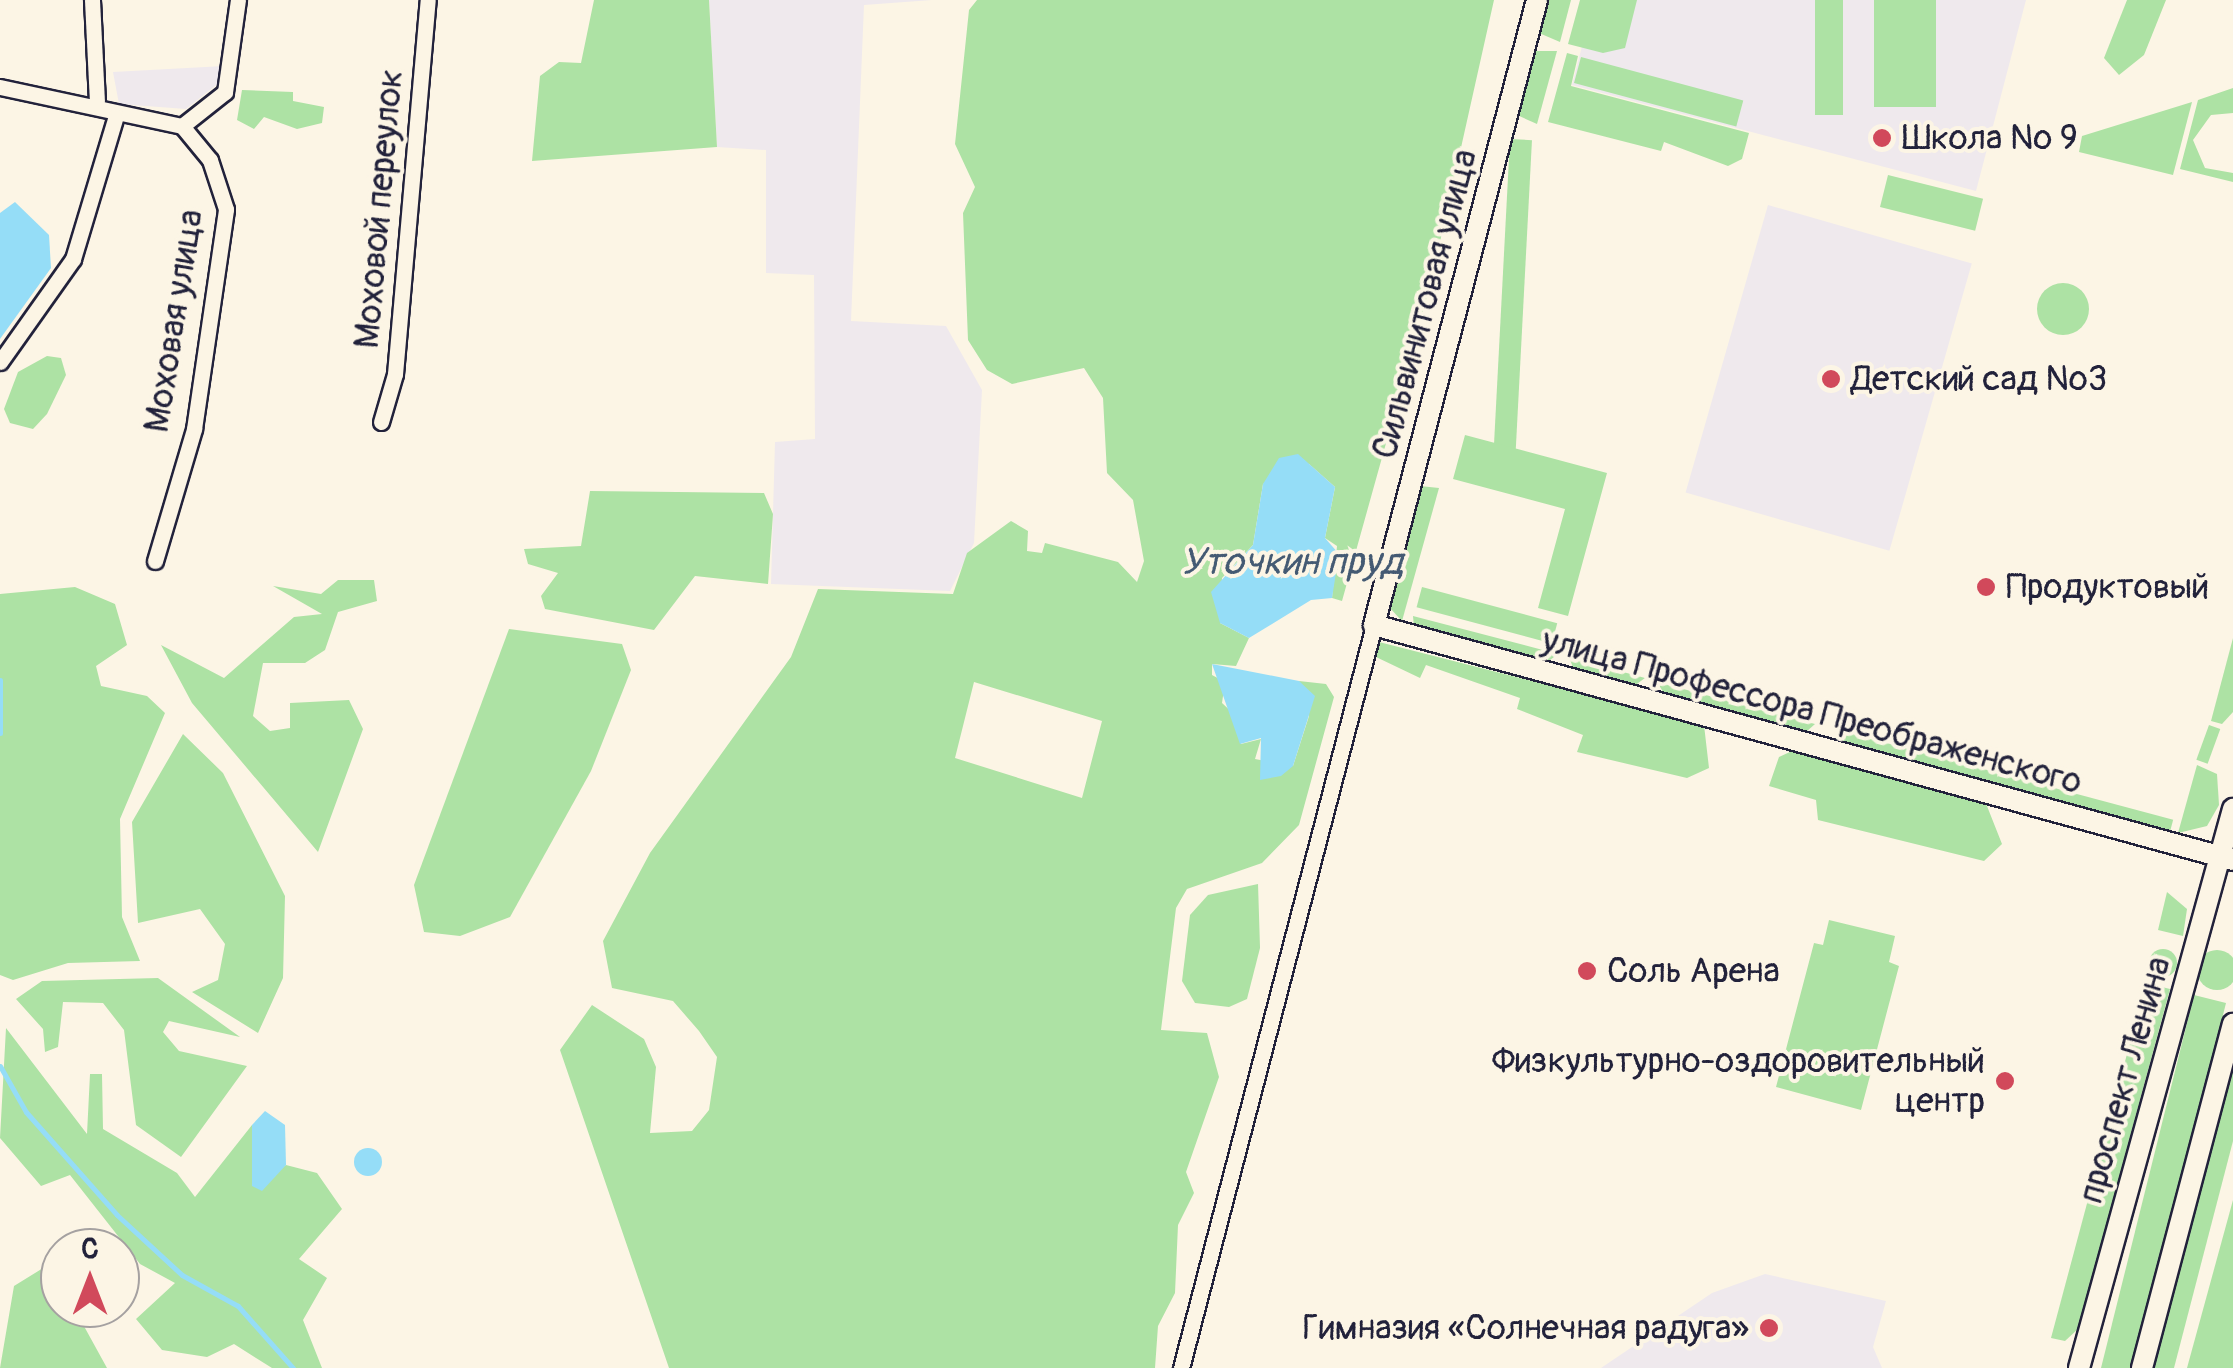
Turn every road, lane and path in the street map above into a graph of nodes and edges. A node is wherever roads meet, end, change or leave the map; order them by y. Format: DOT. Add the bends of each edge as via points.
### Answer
graph roads {
  1 [pos="92,0"];
  2 [pos="238,0"];
  3 [pos="428,0"];
  4 [pos="1538,0"];
  5 [pos="0,87"];
  6 [pos="97,101"];
  7 [pos="116,116"];
  8 [pos="182,126"];
  9 [pos="0,362"];
  10 [pos="382,422"];
  11 [pos="155,561"];
  12 [pos="1374,625"];
  13 [pos="2233,809"];
  14 [pos="2226,858"];
  15 [pos="2233,1024"];
  16 [pos="1181,1368"];
  17 [pos="2079,1368"];
  18 [pos="2142,1368"];
  1 -- 6 [label="street"];
  2 -- 8 [label="street" via="225,92"];
  3 -- 10 [label="street, Моховой переулок" via="396,374"];
  4 -- 12 [label="street, Сильвинитовая улица"];
  5 -- 6 [label="street" via="48,101"];
  6 -- 7 [label="street"];
  7 -- 8 [label="street"];
  7 -- 9 [label="street" via="73,259"];
  8 -- 11 [label="street, Моховая улица" via="210,160 226,209 194,428"];
  12 -- 14 [label="street, улица Профессора Преображенского"];
  12 -- 16 [label="street"];
  13 -- 14 [label="street, проспект Ленина"];
  14 -- 17 [label="street, проспект Ленина"];
  15 -- 18 [label="street"];
}
